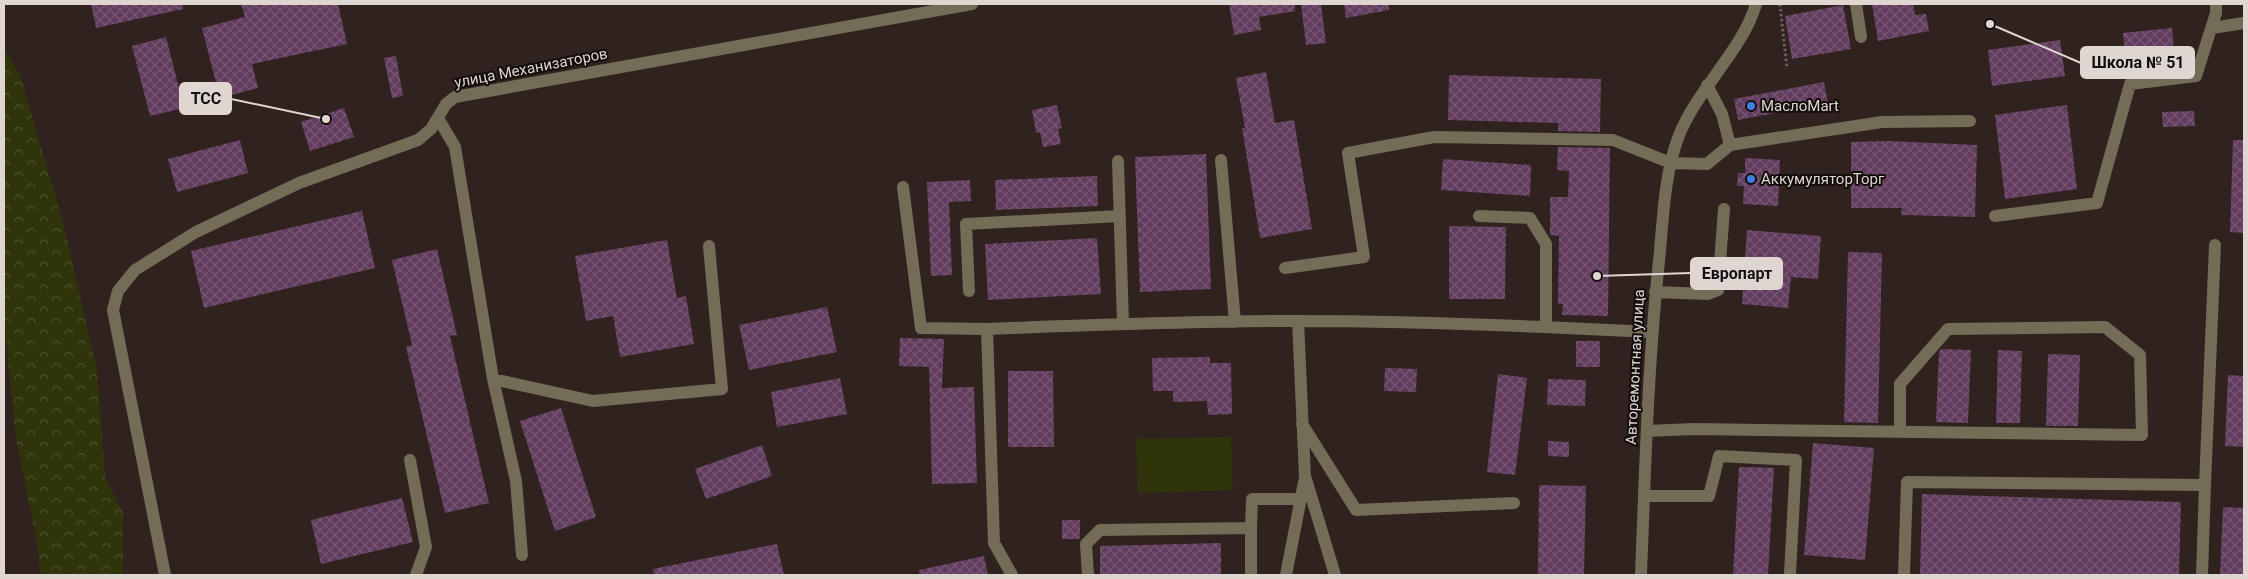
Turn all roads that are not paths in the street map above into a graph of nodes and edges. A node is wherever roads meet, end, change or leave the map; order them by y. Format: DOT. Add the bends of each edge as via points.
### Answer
graph roads {
  1 [pos="972,4"];
  2 [pos="1756,4"];
  3 [pos="1856,4"];
  4 [pos="2216,4"];
  5 [pos="2244,23"];
  6 [pos="2212,28"];
  7 [pos="1861,37"];
  8 [pos="1707,84"];
  9 [pos="438,118"];
  10 [pos="1970,121"];
  11 [pos="1730,145"];
  12 [pos="1221,160"];
  13 [pos="1118,161"];
  14 [pos="1672,163"];
  15 [pos="903,187"];
  16 [pos="1724,209"];
  17 [pos="1120,216"];
  18 [pos="1479,216"];
  19 [pos="1995,216"];
  20 [pos="2215,245"];
  21 [pos="709,246"];
  22 [pos="1284,268"];
  23 [pos="969,291"];
  24 [pos="1656,292"];
  25 [pos="1298,321"];
  26 [pos="1235,322"];
  27 [pos="1123,324"];
  28 [pos="1546,327"];
  29 [pos="987,329"];
  30 [pos="1653,332"];
  31 [pos="493,379"];
  32 [pos="1302,424"];
  33 [pos="1647,431"];
  34 [pos="1900,432"];
  35 [pos="410,460"];
  36 [pos="1305,477"];
  37 [pos="2205,485"];
  38 [pos="1644,496"];
  39 [pos="1301,499"];
  40 [pos="1514,503"];
  41 [pos="1251,528"];
  42 [pos="522,554"];
  43 [pos="1790,574"];
  44 [pos="164,575"];
  45 [pos="416,575"];
  46 [pos="1012,575"];
  47 [pos="1088,575"];
  48 [pos="1251,575"];
  49 [pos="1286,575"];
  50 [pos="1335,575"];
  51 [pos="1641,575"];
  52 [pos="1904,575"];
  53 [pos="2202,575"];
  1 -- 9 [label="street, улица Механизаторов" via="455,97 446,104"];
  2 -- 8 [label="street, Авторемонтная улица" via="1745,30"];
  3 -- 7 [label="street"];
  4 -- 6 [label="street"];
  5 -- 6 [label="street"];
  6 -- 19 [label="street" via="2196,76 2130,84 2097,203"];
  8 -- 11 [label="street" via="1722,114"];
  8 -- 14 [label="street, Авторемонтная улица" via="1678,138"];
  9 -- 31 [label="street" via="455,148"];
  9 -- 44 [label="street, улица Механизаторов" via="418,140 299,183 196,232 135,270 118,291 113,310"];
  10 -- 11 [label="street" via="1882,122"];
  11 -- 14 [label="street" via="1707,164"];
  12 -- 26 [label="street"];
  13 -- 17 [label="street"];
  14 -- 22 [label="street" via="1613,140 1434,137 1348,153 1364,257"];
  14 -- 24 [label="street, Авторемонтная улица"];
  15 -- 29 [label="street" via="921,328"];
  16 -- 24 [label="street" via="1718,290 1708,294"];
  17 -- 23 [label="street" via="966,224"];
  17 -- 27 [label="street"];
  18 -- 28 [label="street" via="1530,218 1546,244"];
  20 -- 37 [label="street"];
  21 -- 31 [label="street" via="722,389 593,401"];
  24 -- 30 [label="street, Авторемонтная улица"];
  25 -- 26 [label="street"];
  25 -- 28 [label="street"];
  25 -- 32 [label="street"];
  26 -- 27 [label="street"];
  27 -- 29 [label="street"];
  28 -- 30 [label="street"];
  29 -- 46 [label="street" via="994,543"];
  30 -- 33 [label="street, Авторемонтная улица"];
  31 -- 42 [label="street" via="516,480"];
  32 -- 36 [label="street"];
  32 -- 40 [label="street" via="1356,510"];
  33 -- 34 [label="street"];
  33 -- 38 [label="street, Авторемонтная улица"];
  34 -- 34 [label="street" via="2142,435 2140,355 2105,327 1948,329 1900,384"];
  35 -- 45 [label="street" via="426,547"];
  36 -- 39 [label="street"];
  36 -- 50 [label="street"];
  37 -- 52 [label="street" via="1907,482"];
  37 -- 53 [label="street"];
  38 -- 43 [label="street" via="1709,496 1719,456 1796,460"];
  38 -- 51 [label="street, Авторемонтная улица"];
  39 -- 41 [label="street" via="1252,499"];
  39 -- 49 [label="street"];
  41 -- 47 [label="street" via="1100,530 1086,544"];
  41 -- 48 [label="street"];
}
